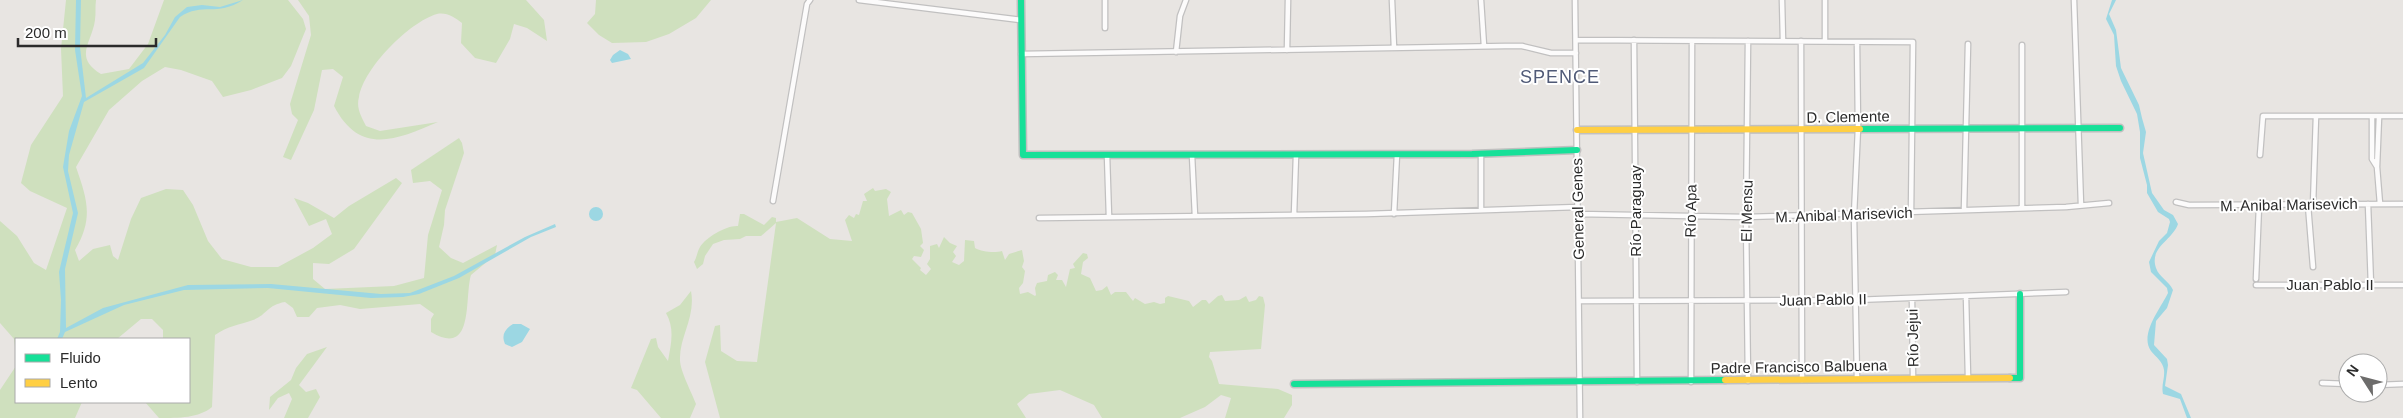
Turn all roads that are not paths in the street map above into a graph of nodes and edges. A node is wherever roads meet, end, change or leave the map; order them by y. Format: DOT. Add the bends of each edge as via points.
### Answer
graph roads {
  1 [pos="810,0"];
  2 [pos="859,0"];
  3 [pos="1020,0"];
  4 [pos="1105,0"];
  5 [pos="1186,0"];
  6 [pos="1288,0"];
  7 [pos="1392,0"];
  8 [pos="1481,0"];
  9 [pos="1576,0"];
  10 [pos="1782,0"];
  11 [pos="1825,0"];
  12 [pos="2074,0"];
  13 [pos="1021,20"];
  14 [pos="1105,28"];
  15 [pos="1576,40"];
  16 [pos="1634,40"];
  17 [pos="1692,41"];
  18 [pos="1748,41"];
  19 [pos="1783,41"];
  20 [pos="1801,41"];
  21 [pos="1825,41"];
  22 [pos="1857,42"];
  23 [pos="1968,44"];
  24 [pos="2022,45"];
  25 [pos="1484,46"];
  26 [pos="1394,48"];
  27 [pos="1287,50"];
  28 [pos="1176,52"];
  29 [pos="1576,53"];
  30 [pos="1021,54"];
  31 [pos="2316,116"];
  32 [pos="2372,116"];
  33 [pos="2403,116"];
  34 [pos="2379,117"];
  35 [pos="1858,128"];
  36 [pos="1912,128"];
  37 [pos="1966,128"];
  38 [pos="2022,128"];
  39 [pos="2079,128"];
  40 [pos="2120,128"];
  41 [pos="1577,130"];
  42 [pos="1636,130"];
  43 [pos="1692,130"];
  44 [pos="1748,130"];
  45 [pos="1802,130"];
  46 [pos="1577,150"];
  47 [pos="1397,154"];
  48 [pos="1481,154"];
  49 [pos="1107,155"];
  50 [pos="1192,155"];
  51 [pos="1296,155"];
  52 [pos="2260,155"];
  53 [pos="2377,167"];
  54 [pos="773,201"];
  55 [pos="2176,202"];
  56 [pos="2109,203"];
  57 [pos="2368,204"];
  58 [pos="2380,204"];
  59 [pos="2403,204"];
  60 [pos="2081,205"];
  61 [pos="2311,205"];
  62 [pos="2259,206"];
  63 [pos="1578,207"];
  64 [pos="2022,208"];
  65 [pos="1481,210"];
  66 [pos="1964,210"];
  67 [pos="1911,212"];
  68 [pos="1394,214"];
  69 [pos="1578,214"];
  70 [pos="1294,215"];
  71 [pos="1854,215"];
  72 [pos="1195,216"];
  73 [pos="1636,216"];
  74 [pos="1801,216"];
  75 [pos="1109,217"];
  76 [pos="1746,217"];
  77 [pos="1039,218"];
  78 [pos="1690,218"];
  79 [pos="2313,267"];
  80 [pos="2256,279"];
  81 [pos="2256,285"];
  82 [pos="2371,285"];
  83 [pos="2403,285"];
  84 [pos="2066,292"];
  85 [pos="2020,294"];
  86 [pos="1966,296"];
  87 [pos="1912,298"];
  88 [pos="1801,300"];
  89 [pos="1855,300"];
  90 [pos="1580,301"];
  91 [pos="1690,301"];
  92 [pos="1747,301"];
  93 [pos="1636,302"];
  94 [pos="1968,377"];
  95 [pos="1913,378"];
  96 [pos="1857,379"];
  97 [pos="1802,380"];
  98 [pos="1579,381"];
  99 [pos="1748,381"];
  100 [pos="1637,382"];
  101 [pos="1691,382"];
  102 [pos="2322,383"];
  103 [pos="1294,384"];
  104 [pos="2338,384"];
  105 [pos="2403,384"];
  106 [pos="2388,385"];
  107 [pos="1580,418"];
  1 -- 54 [label="street"];
  2 -- 13 [label="street"];
  3 -- 13 [label="street"];
  4 -- 14 [label="street"];
  5 -- 28 [label="street" via="1180,16"];
  6 -- 27 [label="street"];
  7 -- 26 [label="street"];
  8 -- 25 [label="street"];
  9 -- 15 [label="street, General Genes"];
  10 -- 19 [label="street"];
  11 -- 21 [label="street"];
  12 -- 39 [label="street"];
  13 -- 30 [label="street"];
  15 -- 16 [label="street"];
  15 -- 29 [label="street, General Genes"];
  16 -- 17 [label="street"];
  16 -- 42 [label="street, Río Paraguay"];
  17 -- 18 [label="street"];
  17 -- 43 [label="street, Río Apa"];
  18 -- 19 [label="street"];
  18 -- 44 [label="street, El Mensu"];
  19 -- 20 [label="street"];
  20 -- 21 [label="street"];
  20 -- 45 [label="street"];
  21 -- 22 [label="street"];
  22 -- 35 [label="street"];
  22 -- 36 [label="street" via="1913,42"];
  23 -- 37 [label="street"];
  24 -- 38 [label="street"];
  25 -- 26 [label="street"];
  25 -- 29 [label="street" via="1522,46 1551,53"];
  26 -- 27 [label="street"];
  27 -- 28 [label="street"];
  28 -- 30 [label="street"];
  29 -- 41 [label="street, General Genes"];
  30 -- 49 [label="street" via="1023,155"];
  31 -- 32 [label="street"];
  31 -- 52 [label="street" via="2263,116"];
  31 -- 61 [label="street"];
  32 -- 34 [label="street"];
  32 -- 53 [label="street" via="2372,159"];
  33 -- 34 [label="street"];
  34 -- 53 [label="street"];
  35 -- 36 [label="street, D. Clemente"];
  35 -- 45 [label="street, D. Clemente"];
  35 -- 71 [label="street"];
  36 -- 37 [label="street, D. Clemente"];
  36 -- 67 [label="street"];
  37 -- 38 [label="street, D. Clemente"];
  37 -- 66 [label="street"];
  38 -- 39 [label="street, D. Clemente"];
  38 -- 64 [label="street"];
  39 -- 40 [label="street, D. Clemente"];
  39 -- 60 [label="street"];
  41 -- 42 [label="street, D. Clemente"];
  41 -- 46 [label="street, General Genes"];
  42 -- 43 [label="street, D. Clemente"];
  42 -- 73 [label="street, Río Paraguay"];
  43 -- 44 [label="street, D. Clemente"];
  43 -- 78 [label="street, Río Apa"];
  44 -- 45 [label="street, D. Clemente"];
  44 -- 76 [label="street, El Mensu"];
  45 -- 74 [label="street"];
  46 -- 48 [label="street"];
  46 -- 63 [label="street, General Genes"];
  47 -- 48 [label="street"];
  47 -- 51 [label="street"];
  47 -- 68 [label="street"];
  48 -- 65 [label="street"];
  49 -- 50 [label="street"];
  49 -- 75 [label="street"];
  50 -- 51 [label="street"];
  50 -- 72 [label="street"];
  51 -- 70 [label="street"];
  53 -- 58 [label="street"];
  55 -- 62 [label="street, M. Anibal Marisevich"];
  56 -- 60 [label="street, M. Anibal Marisevich"];
  57 -- 58 [label="street, M. Anibal Marisevich"];
  57 -- 61 [label="street, M. Anibal Marisevich"];
  57 -- 82 [label="street"];
  58 -- 59 [label="street, M. Anibal Marisevich"];
  60 -- 64 [label="street, M. Anibal Marisevich"];
  61 -- 62 [label="street, M. Anibal Marisevich"];
  61 -- 79 [label="street"];
  62 -- 80 [label="street"];
  63 -- 65 [label="street"];
  63 -- 69 [label="street, General Genes"];
  64 -- 66 [label="street, M. Anibal Marisevich"];
  65 -- 68 [label="street"];
  66 -- 67 [label="street, M. Anibal Marisevich"];
  67 -- 71 [label="street, M. Anibal Marisevich"];
  68 -- 70 [label="street"];
  69 -- 73 [label="street, M. Anibal Marisevich"];
  69 -- 90 [label="street, General Genes"];
  70 -- 72 [label="street"];
  71 -- 74 [label="street, M. Anibal Marisevich"];
  71 -- 89 [label="street"];
  72 -- 75 [label="street"];
  73 -- 78 [label="street, M. Anibal Marisevich"];
  73 -- 93 [label="street, Río Paraguay"];
  74 -- 76 [label="street, M. Anibal Marisevich"];
  74 -- 88 [label="street"];
  75 -- 77 [label="street"];
  76 -- 78 [label="street, M. Anibal Marisevich"];
  76 -- 92 [label="street, El Mensu"];
  78 -- 91 [label="street, Río Apa"];
  81 -- 82 [label="street, Juan Pablo II"];
  82 -- 83 [label="street, Juan Pablo II"];
  84 -- 85 [label="street, Juan Pablo II"];
  85 -- 86 [label="street, Juan Pablo II"];
  85 -- 94 [label="street, Padre Francisco Balbuena" via="2020,378"];
  86 -- 87 [label="street, Juan Pablo II"];
  86 -- 94 [label="street"];
  87 -- 89 [label="street, Juan Pablo II"];
  87 -- 95 [label="street, Río Jejui"];
  88 -- 89 [label="street, Juan Pablo II"];
  88 -- 92 [label="street, Juan Pablo II"];
  88 -- 97 [label="street"];
  89 -- 96 [label="street"];
  90 -- 93 [label="street, Juan Pablo II"];
  90 -- 98 [label="street, General Genes"];
  91 -- 92 [label="street, Juan Pablo II"];
  91 -- 93 [label="street, Juan Pablo II"];
  91 -- 101 [label="street, Río Apa"];
  92 -- 99 [label="street, El Mensu"];
  93 -- 100 [label="street, Río Paraguay"];
  94 -- 95 [label="street, Padre Francisco Balbuena"];
  95 -- 96 [label="street, Padre Francisco Balbuena"];
  96 -- 97 [label="street, Padre Francisco Balbuena"];
  97 -- 99 [label="street, Padre Francisco Balbuena"];
  98 -- 100 [label="street, Padre Francisco Balbuena"];
  98 -- 103 [label="street, Padre Francisco Balbuena"];
  98 -- 107 [label="street, General Genes"];
  99 -- 101 [label="street, Padre Francisco Balbuena"];
  100 -- 101 [label="street, Padre Francisco Balbuena"];
  102 -- 104 [label="street"];
  105 -- 106 [label="street"];
}
